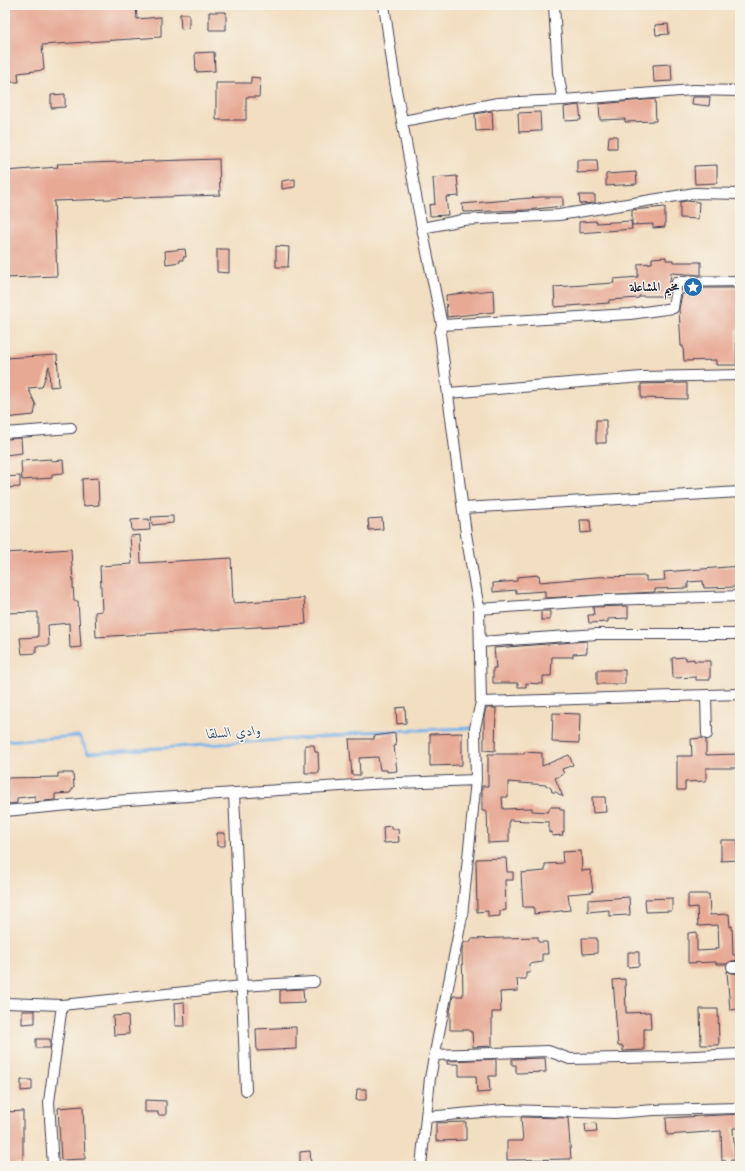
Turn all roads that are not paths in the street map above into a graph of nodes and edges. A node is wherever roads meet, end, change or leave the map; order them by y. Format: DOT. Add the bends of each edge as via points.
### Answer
graph roads {
  1 [pos="384,5"];
  2 [pos="554,5"];
  3 [pos="740,91"];
  4 [pos="563,100"];
  5 [pos="403,121"];
  6 [pos="740,194"];
  7 [pos="422,228"];
  8 [pos="740,281"];
  9 [pos="442,325"];
  10 [pos="740,375"];
  11 [pos="449,393"];
  12 [pos="71,428"];
  13 [pos="5,433"];
  14 [pos="740,492"];
  15 [pos="463,508"];
  16 [pos="740,596"];
  17 [pos="479,609"];
  18 [pos="740,634"];
  19 [pos="480,642"];
  20 [pos="740,694"];
  21 [pos="706,696"];
  22 [pos="481,702"];
  23 [pos="706,734"];
  24 [pos="476,780"];
  25 [pos="234,793"];
  26 [pos="5,810"];
  27 [pos="314,982"];
  28 [pos="242,986"];
  29 [pos="5,1002"];
  30 [pos="62,1005"];
  31 [pos="740,1054"];
  32 [pos="435,1055"];
  33 [pos="246,1090"];
  34 [pos="740,1108"];
  35 [pos="427,1117"];
  36 [pos="53,1166"];
  37 [pos="421,1166"];
  1 -- 5 [label="street"];
  2 -- 4 [label="street" via="558,73"];
  3 -- 4 [label="street" via="693,90"];
  4 -- 5 [label="street" via="498,102"];
  5 -- 7 [label="street"];
  6 -- 7 [label="street" via="695,193 559,215 462,220"];
  7 -- 9 [label="street"];
  8 -- 9 [label="street" via="677,282 673,308 630,314"];
  9 -- 11 [label="street" via="440,333"];
  10 -- 11 [label="street" via="642,378"];
  11 -- 15 [label="street"];
  12 -- 13 [label="street"];
  14 -- 15 [label="street"];
  15 -- 17 [label="street"];
  16 -- 17 [label="street" via="606,600"];
  17 -- 19 [label="street"];
  18 -- 19 [label="street" via="597,634"];
  19 -- 22 [label="street"];
  20 -- 21 [label="street"];
  21 -- 22 [label="street"];
  21 -- 23 [label="street"];
  22 -- 24 [label="street" via="475,728"];
  24 -- 25 [label="street"];
  24 -- 32 [label="street" via="462,916"];
  25 -- 26 [label="street"];
  25 -- 28 [label="street"];
  27 -- 28 [label="street"];
  28 -- 30 [label="street"];
  28 -- 33 [label="street"];
  29 -- 30 [label="street"];
  30 -- 36 [label="street" via="49,1102"];
  31 -- 32 [label="street" via="570,1059 548,1051"];
  32 -- 35 [label="street" via="430,1078"];
  34 -- 35 [label="street" via="614,1113 504,1110"];
  35 -- 37 [label="street"];
}
